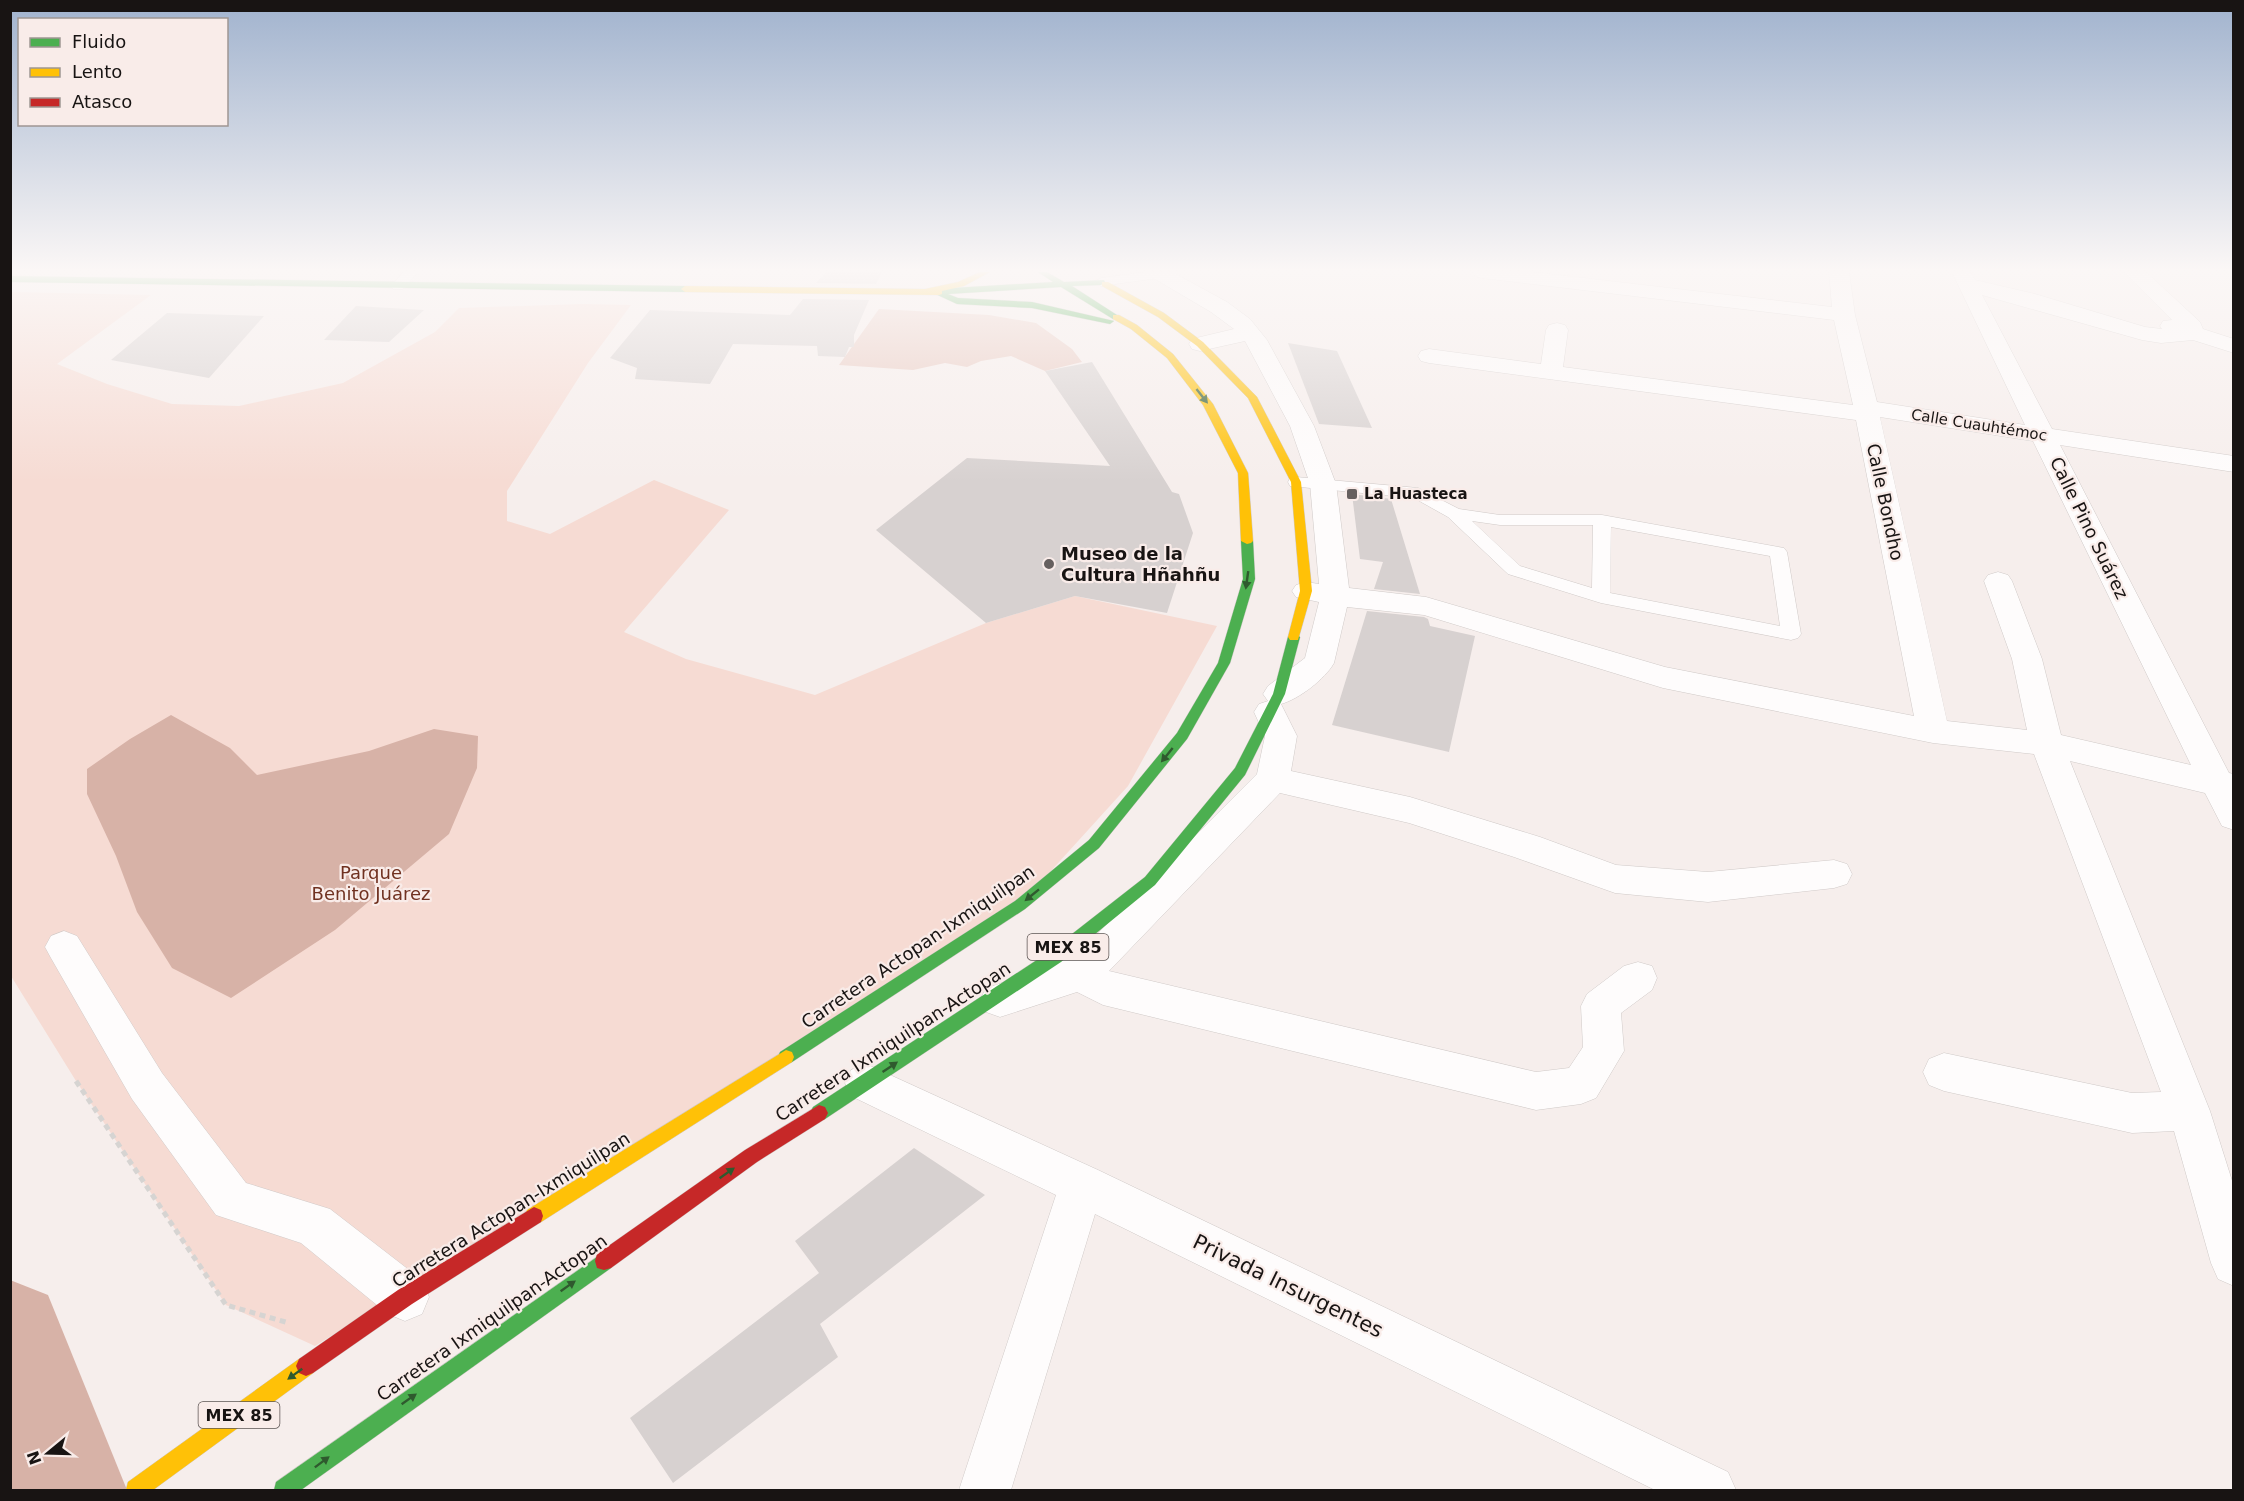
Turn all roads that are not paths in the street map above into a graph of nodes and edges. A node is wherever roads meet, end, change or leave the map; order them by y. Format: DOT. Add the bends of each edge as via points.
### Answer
graph roads {
  1 [pos="1153,342"];
  2 [pos="1197,342"];
  3 [pos="1209,342"];
  4 [pos="1257,342"];
  5 [pos="1555,342"];
  6 [pos="1850,342"];
  7 [pos="1994,342"];
  8 [pos="1200,344"];
  9 [pos="1429,356"];
  10 [pos="1551,370"];
  11 [pos="1289,402"];
  12 [pos="1258,407"];
  13 [pos="1866,411"];
  14 [pos="2042,435"];
  15 [pos="2234,464"];
  16 [pos="1296,482"];
  17 [pos="1323,484"];
  18 [pos="1454,513"];
  19 [pos="1602,520"];
  20 [pos="1998,581"];
  21 [pos="1321,593"];
  22 [pos="1601,597"];
  23 [pos="1274,703"];
  24 [pos="1933,732"];
  25 [pos="2047,744"];
  26 [pos="1273,779"];
  27 [pos="2225,785"];
  28 [pos="2234,817"];
  29 [pos="1834,874"];
  30 [pos="64,947"];
  31 [pos="1069,965"];
  32 [pos="1638,978"];
  33 [pos="981,1006"];
  34 [pos="1944,1072"];
  35 [pos="866,1083"];
  36 [pos="2189,1111"];
  37 [pos="1082,1185"];
  38 [pos="2234,1263"];
  39 [pos="405,1297"];
  40 [pos="136,1491"];
  41 [pos="284,1491"];
  42 [pos="985,1491"];
  43 [pos="1710,1491"];
  1 -- 39 [label="main road, Carretera Actopan-Ixmiquilpan / MEX 85, one-way" via="1170,356 1208,405 1244,473 1249,579 1224,663 1182,736 1094,844 1020,905"];
  2 -- 8 [label="main road"];
  3 -- 8 [label="street"];
  4 -- 11 [label="street"];
  5 -- 10 [label="street"];
  6 -- 13 [label="street, Calle Bondho"];
  7 -- 14 [label="street, Calle Pino Suárez"];
  8 -- 12 [label="main road"];
  9 -- 10 [label="street, Calle Cuauhtémoc"];
  10 -- 13 [label="street, Calle Cuauhtémoc"];
  11 -- 12 [label="street"];
  11 -- 17 [label="street"];
  12 -- 16 [label="main road"];
  13 -- 14 [label="street, Calle Cuauhtémoc"];
  13 -- 24 [label="street, Calle Bondho"];
  14 -- 15 [label="street, Calle Cuauhtémoc"];
  14 -- 27 [label="street, Calle Pino Suárez"];
  16 -- 17 [label="lane"];
  16 -- 21 [label="main road"];
  17 -- 18 [label="lane" via="1418,493"];
  17 -- 21 [label="street"];
  18 -- 19 [label="lane" via="1500,520"];
  18 -- 22 [label="lane" via="1514,570"];
  19 -- 22 [label="lane"];
  19 -- 22 [label="lane" via="1778,552 1791,634"];
  20 -- 25 [label="street" via="2027,659"];
  21 -- 23 [label="street" via="1319,663"];
  21 -- 24 [label="street" via="1426,606 1663,677"];
  23 -- 26 [label="street" via="1281,736"];
  23 -- 31 [label="main road, MEX 85" via="1240,771 1150,881"];
  24 -- 25 [label="street"];
  25 -- 27 [label="street"];
  25 -- 36 [label="street"];
  26 -- 29 [label="street" via="1410,810 1615,879 1708,887"];
  26 -- 31 [label="street"];
  27 -- 28 [label="street, Calle Pino Suárez"];
  30 -- 39 [label="street" via="147,1086 232,1200 314,1225"];
  31 -- 32 [label="street" via="1103,988 1536,1091 1581,1084 1604,1051 1601,1006"];
  31 -- 33 [label="street"];
  35 -- 33 [label="main road, Carretera Ixmiquilpan-Actopan, one-way"];
  34 -- 36 [label="street" via="2132,1113"];
  35 -- 37 [label="street, Privada Insurgentes"];
  41 -- 35 [label="main road, Carretera Ixmiquilpan-Actopan, one-way" via="752,1156"];
  36 -- 38 [label="street"];
  37 -- 42 [label="street"];
  37 -- 43 [label="street, Privada Insurgentes"];
  39 -- 40 [label="main road, Carretera Actopan-Ixmiquilpan / MEX 85, one-way"];
}
